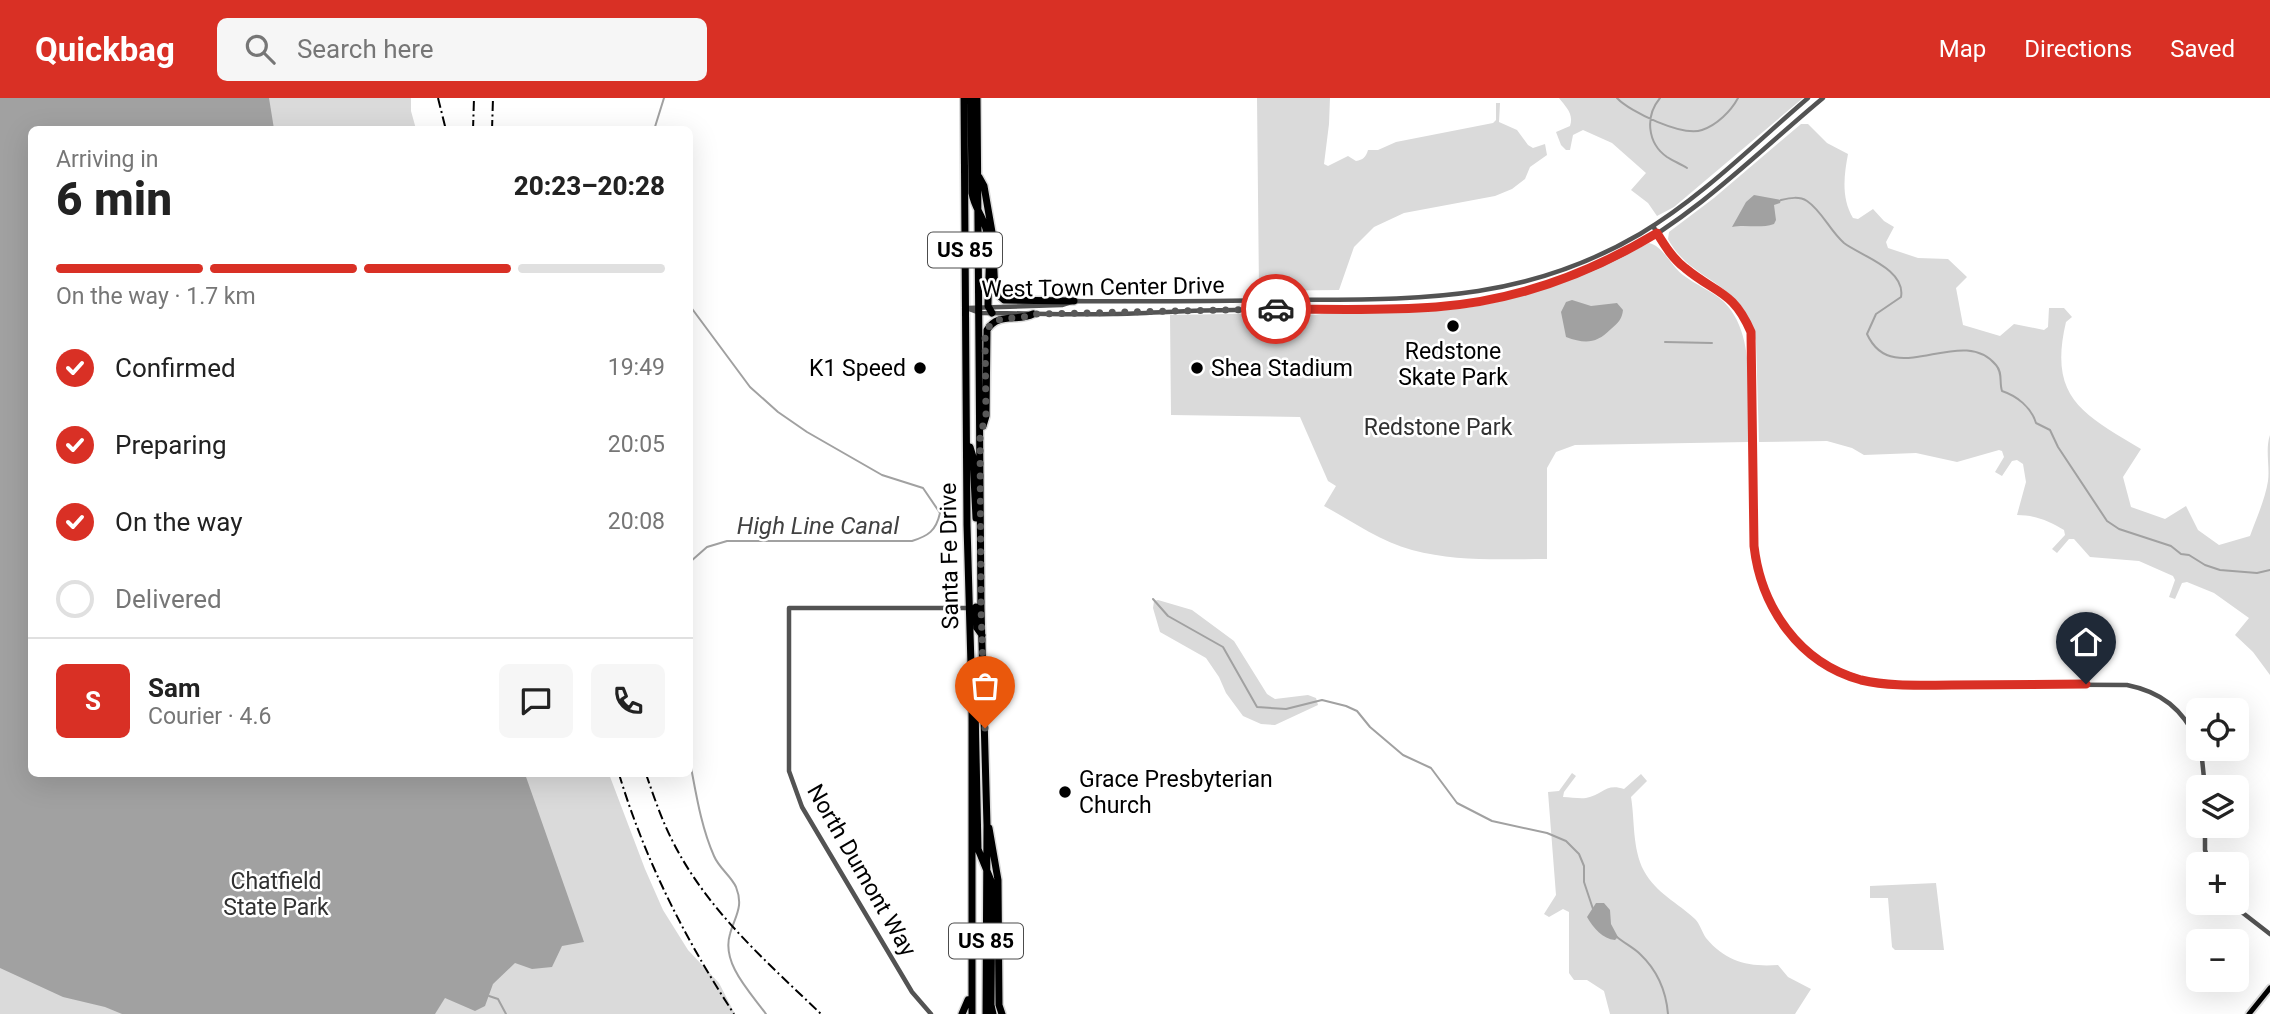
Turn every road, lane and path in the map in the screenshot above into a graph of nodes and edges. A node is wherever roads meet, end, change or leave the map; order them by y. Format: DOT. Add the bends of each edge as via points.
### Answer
graph roads {
  1 [pos="964,98"];
  2 [pos="971,98"];
  3 [pos="977,98"];
  4 [pos="1808,98"];
  5 [pos="1823,98"];
  6 [pos="978,176"];
  7 [pos="979,212"];
  8 [pos="1653,226"];
  9 [pos="1657,233"];
  10 [pos="1074,301"];
  11 [pos="966,308"];
  12 [pos="985,309"];
  13 [pos="1033,314"];
  14 [pos="967,433"];
  15 [pos="980,436"];
  16 [pos="970,608"];
  17 [pos="982,635"];
  18 [pos="971,687"];
  19 [pos="2186,721"];
  20 [pos="987,825"];
  21 [pos="986,869"];
  22 [pos="2245,915"];
  23 [pos="2270,934"];
  24 [pos="972,986"];
  25 [pos="2270,988"];
  26 [pos="931,1014"];
  27 [pos="962,1014"];
  28 [pos="972,1014"];
  29 [pos="986,1014"];
  30 [pos="993,1014"];
  31 [pos="1002,1014"];
  32 [pos="2249,1014"];
  1 -- 11 [label="highway, Santa Fe Drive / US 85"];
  2 -- 7 [label="highway" via="972,193"];
  3 -- 6 [label="highway, US 85"];
  4 -- 8 [label="street, West Town Center Drive" via="1704,190"];
  5 -- 9 [label="street, West Town Center Drive" via="1718,189"];
  6 -- 7 [label="highway, US 85"];
  6 -- 10 [label="highway" via="992,232 993,283 998,297"];
  7 -- 12 [label="highway, Santa Fe Drive" via="987,235"];
  8 -- 9 [label="street"];
  8 -- 10 [label="street, West Town Center Drive" via="1568,268 1471,294 1408,300"];
  9 -- 13 [label="street, West Town Center Drive" via="1584,272 1520,293 1461,304 1406,309"];
  9 -- 19 [label="street" via="1686,269 1727,295 1751,332 1757,568 1776,615 1794,639 1833,668 1865,681 1905,686 2127,685 2154,692"];
  10 -- 12 [label="street, West Town Center Drive"];
  11 -- 12 [label="street, West Town Center Drive"];
  11 -- 14 [label="highway, Santa Fe Drive / US 85"];
  12 -- 13 [label="street, West Town Center Drive"];
  12 -- 15 [label="highway, Santa Fe Drive / US 85"];
  13 -- 15 [label="highway" via="1000,318 987,330 986,415"];
  14 -- 16 [label="highway, Santa Fe Drive / US 85"];
  14 -- 17 [label="highway" via="976,500 977,628"];
  15 -- 17 [label="highway, Santa Fe Drive / US 85"];
  16 -- 18 [label="highway, Santa Fe Drive / US 85"];
  16 -- 26 [label="street, North Dumont Way" via="789,608 789,771 793,786 912,992"];
  17 -- 20 [label="highway, Santa Fe Drive / US 85"];
  18 -- 21 [label="highway" via="977,713 978,849"];
  18 -- 24 [label="highway, Santa Fe Drive / US 85"];
  20 -- 21 [label="highway, Santa Fe Drive / US 85"];
  20 -- 31 [label="highway" via="998,880"];
  21 -- 29 [label="highway, Santa Fe Drive / US 85"];
  21 -- 30 [label="highway" via="992,883"];
  22 -- 23 [label="street"];
  24 -- 27 [label="highway"];
  24 -- 28 [label="highway, Santa Fe Drive / US 85"];
  25 -- 32 [label="main road"];
}
